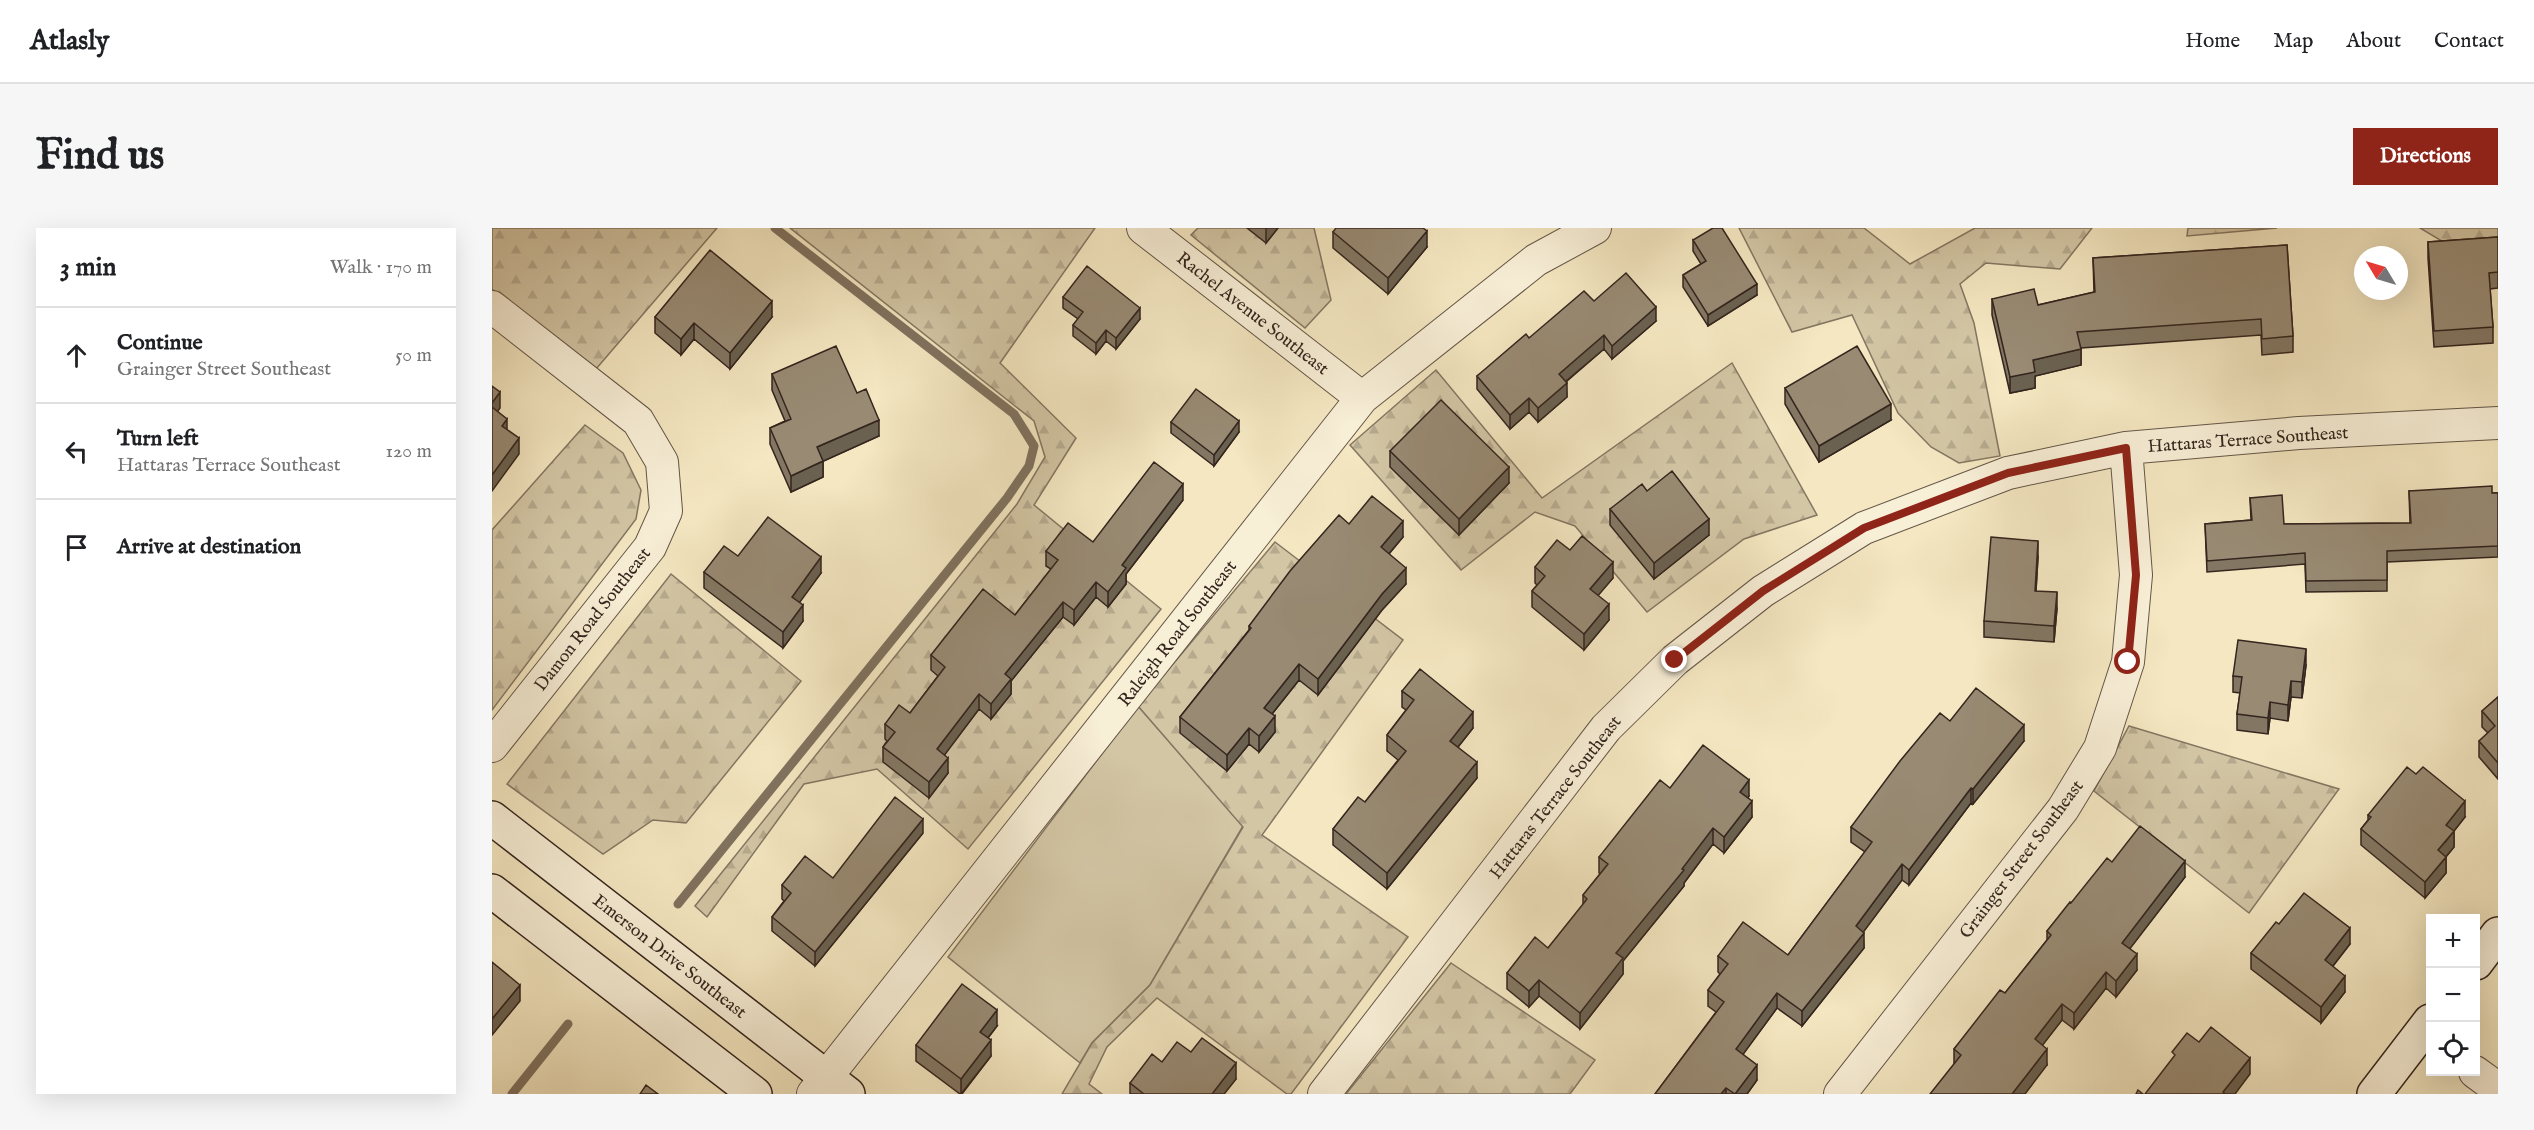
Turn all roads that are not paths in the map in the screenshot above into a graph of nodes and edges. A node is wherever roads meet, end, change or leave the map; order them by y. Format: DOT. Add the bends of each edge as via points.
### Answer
graph roads {
  1 [pos="1143,228"];
  2 [pos="1595,228"];
  3 [pos="492,307"];
  4 [pos="1362,398"];
  5 [pos="2498,423"];
  6 [pos="2126,448"];
  7 [pos="492,746"];
  8 [pos="492,818"];
  9 [pos="492,891"];
  10 [pos="2498,933"];
  11 [pos="2480,956"];
  12 [pos="2426,1031"];
  13 [pos="2480,1075"];
  14 [pos="829,1088"];
  15 [pos="2498,1089"];
  16 [pos="755,1094"];
  17 [pos="1324,1094"];
  18 [pos="1840,1094"];
  19 [pos="2374,1094"];
  1 -- 4 [label="street, Rachel Avenue Southeast"];
  2 -- 4 [label="street, Raleigh Road Southeast" via="1536,260"];
  3 -- 7 [label="street, Damon Road Southeast" via="638,421 662,462 666,511 650,547"];
  4 -- 14 [label="street, Raleigh Road Southeast"];
  5 -- 6 [label="street, Hattaras Terrace Southeast" via="2299,433"];
  6 -- 17 [label="street, Hattaras Terrace Southeast" via="2008,473 1864,528 1763,591 1675,660 1606,728"];
  6 -- 18 [label="street, Grainger Street Southeast" via="2135,586 2128,662 2100,748 2063,809"];
  8 -- 14 [label="street, Emerson Drive Southeast"];
  9 -- 16 [label="street"];
  10 -- 11 [label="street"];
  12 -- 19 [label="street"];
  13 -- 15 [label="street"];
}
